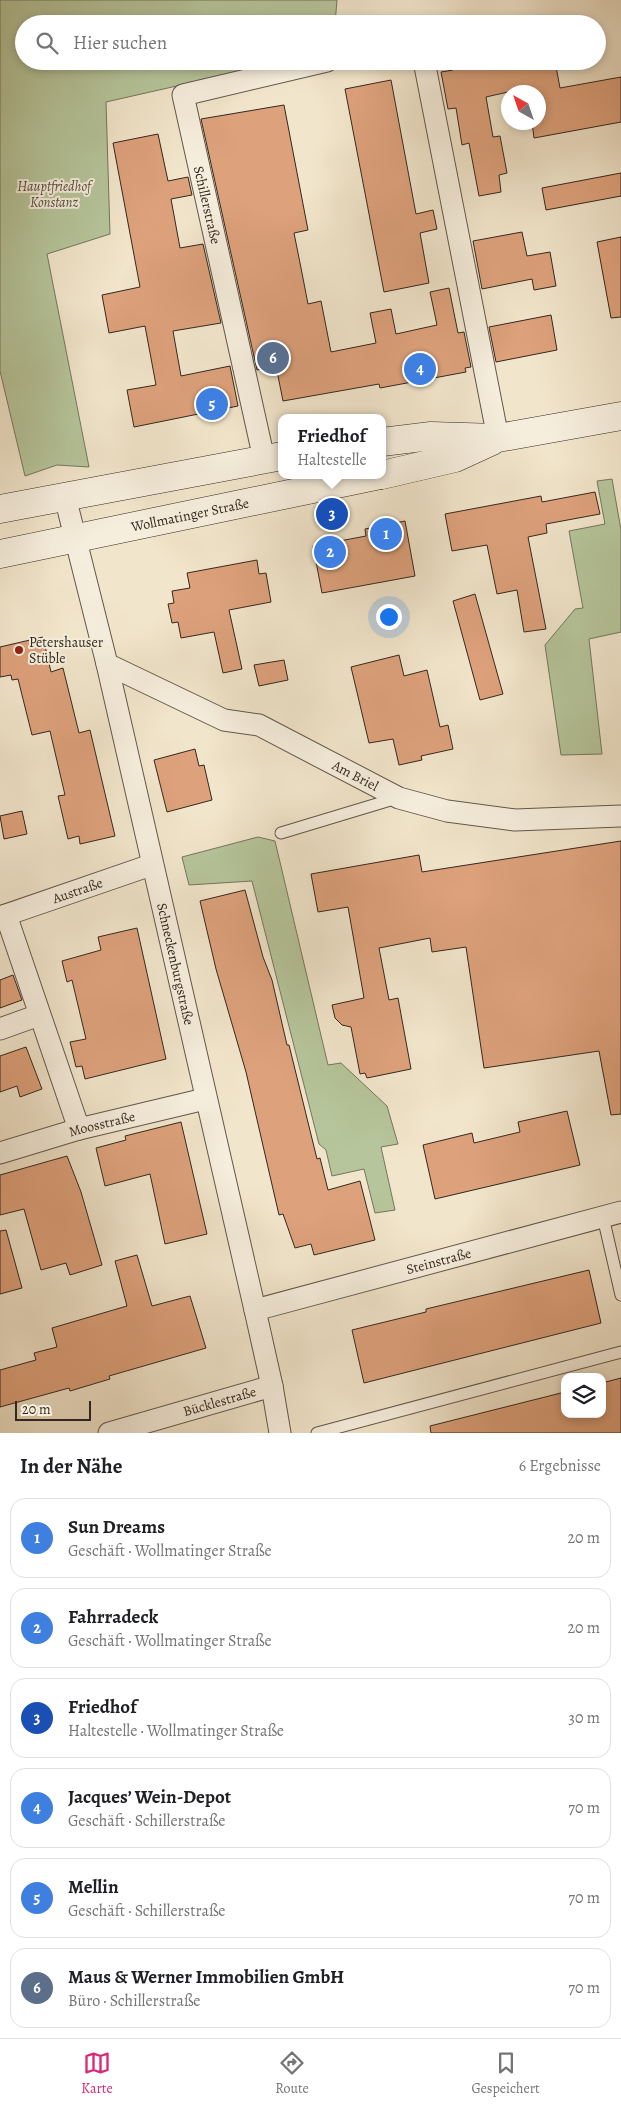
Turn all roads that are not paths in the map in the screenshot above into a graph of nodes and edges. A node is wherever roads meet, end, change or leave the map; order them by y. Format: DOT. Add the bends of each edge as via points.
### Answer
graph roads {
  1 [pos="289,70"];
  2 [pos="426,70"];
  3 [pos="621,416"];
  4 [pos="498,438"];
  5 [pos="386,442"];
  6 [pos="273,457"];
  7 [pos="386,474"];
  8 [pos="362,479"];
  9 [pos="65,497"];
  10 [pos="0,509"];
  11 [pos="75,539"];
  12 [pos="0,554"];
  13 [pos="107,664"];
  14 [pos="399,798"];
  15 [pos="621,816"];
  16 [pos="281,833"];
  17 [pos="151,864"];
  18 [pos="3,916"];
  19 [pos="39,1014"];
  20 [pos="0,1029"];
  21 [pos="205,1099"];
  22 [pos="79,1129"];
  23 [pos="0,1153"];
  24 [pos="612,1214"];
  25 [pos="621,1295"];
  26 [pos="255,1310"];
  27 [pos="621,1352"];
  28 [pos="272,1386"];
  29 [pos="109,1433"];
  30 [pos="280,1433"];
  31 [pos="317,1433"];
  1 -- 6 [label="street, Schillerstraße" via="183,96"];
  2 -- 4 [label="street"];
  3 -- 4 [label="main road, Wollmatinger Straße"];
  4 -- 5 [label="main road, Wollmatinger Straße" via="431,436"];
  4 -- 7 [label="main road, Wollmatinger Straße" via="455,458"];
  6 -- 9 [label="main road"];
  8 -- 11 [label="main road, Wollmatinger Straße"];
  9 -- 10 [label="main road"];
  9 -- 11 [label="street, Schneckenburgstraße"];
  11 -- 12 [label="main road, Wollmatinger Straße"];
  11 -- 13 [label="street, Schneckenburgstraße"];
  13 -- 14 [label="street, Am Briel" via="224,720 259,725"];
  13 -- 17 [label="street, Schneckenburgstraße"];
  14 -- 15 [label="street, Am Briel" via="447,812 515,820"];
  14 -- 16 [label="lane"];
  17 -- 18 [label="street, Austraße"];
  17 -- 21 [label="street, Schneckenburgstraße"];
  18 -- 19 [label="street, Austraße"];
  19 -- 20 [label="street"];
  19 -- 22 [label="street, Austraße"];
  21 -- 22 [label="street, Moosstraße"];
  21 -- 26 [label="street, Schneckenburgstraße"];
  22 -- 23 [label="street, Moosstraße"];
  24 -- 25 [label="lane"];
  24 -- 26 [label="street, Steinstraße"];
  26 -- 28 [label="street, Schneckenburgstraße"];
  27 -- 31 [label="lane"];
  28 -- 29 [label="street, Bücklestraße"];
  28 -- 30 [label="street, Schneckenburgstraße"];
}
